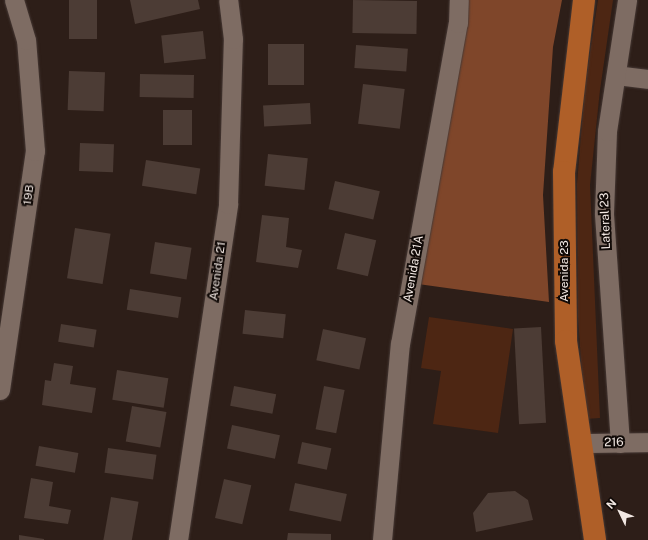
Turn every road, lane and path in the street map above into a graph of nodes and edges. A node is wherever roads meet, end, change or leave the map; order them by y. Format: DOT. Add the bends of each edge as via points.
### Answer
graph roads {
  1 [pos="14,0"];
  2 [pos="228,0"];
  3 [pos="459,0"];
  4 [pos="584,0"];
  5 [pos="627,0"];
  6 [pos="616,75"];
  7 [pos="648,79"];
  8 [pos="0,390"];
  9 [pos="648,442"];
  10 [pos="580,443"];
  11 [pos="620,443"];
  12 [pos="178,540"];
  13 [pos="382,540"];
  14 [pos="596,540"];
  1 -- 8 [label="street, 19B" via="26,40 35,150"];
  2 -- 12 [label="street, Avenida 21" via="232,39 228,204"];
  3 -- 13 [label="street, Avenida 21A" via="458,23 400,344"];
  4 -- 10 [label="main road, Avenida 23" via="564,172 566,341"];
  5 -- 6 [label="street, Lateral 23"];
  6 -- 7 [label="street"];
  6 -- 11 [label="street, Lateral 23" via="607,131 604,213"];
  9 -- 11 [label="street, 216"];
  10 -- 11 [label="street, 216"];
  10 -- 14 [label="main road, Avenida 23"];
}
